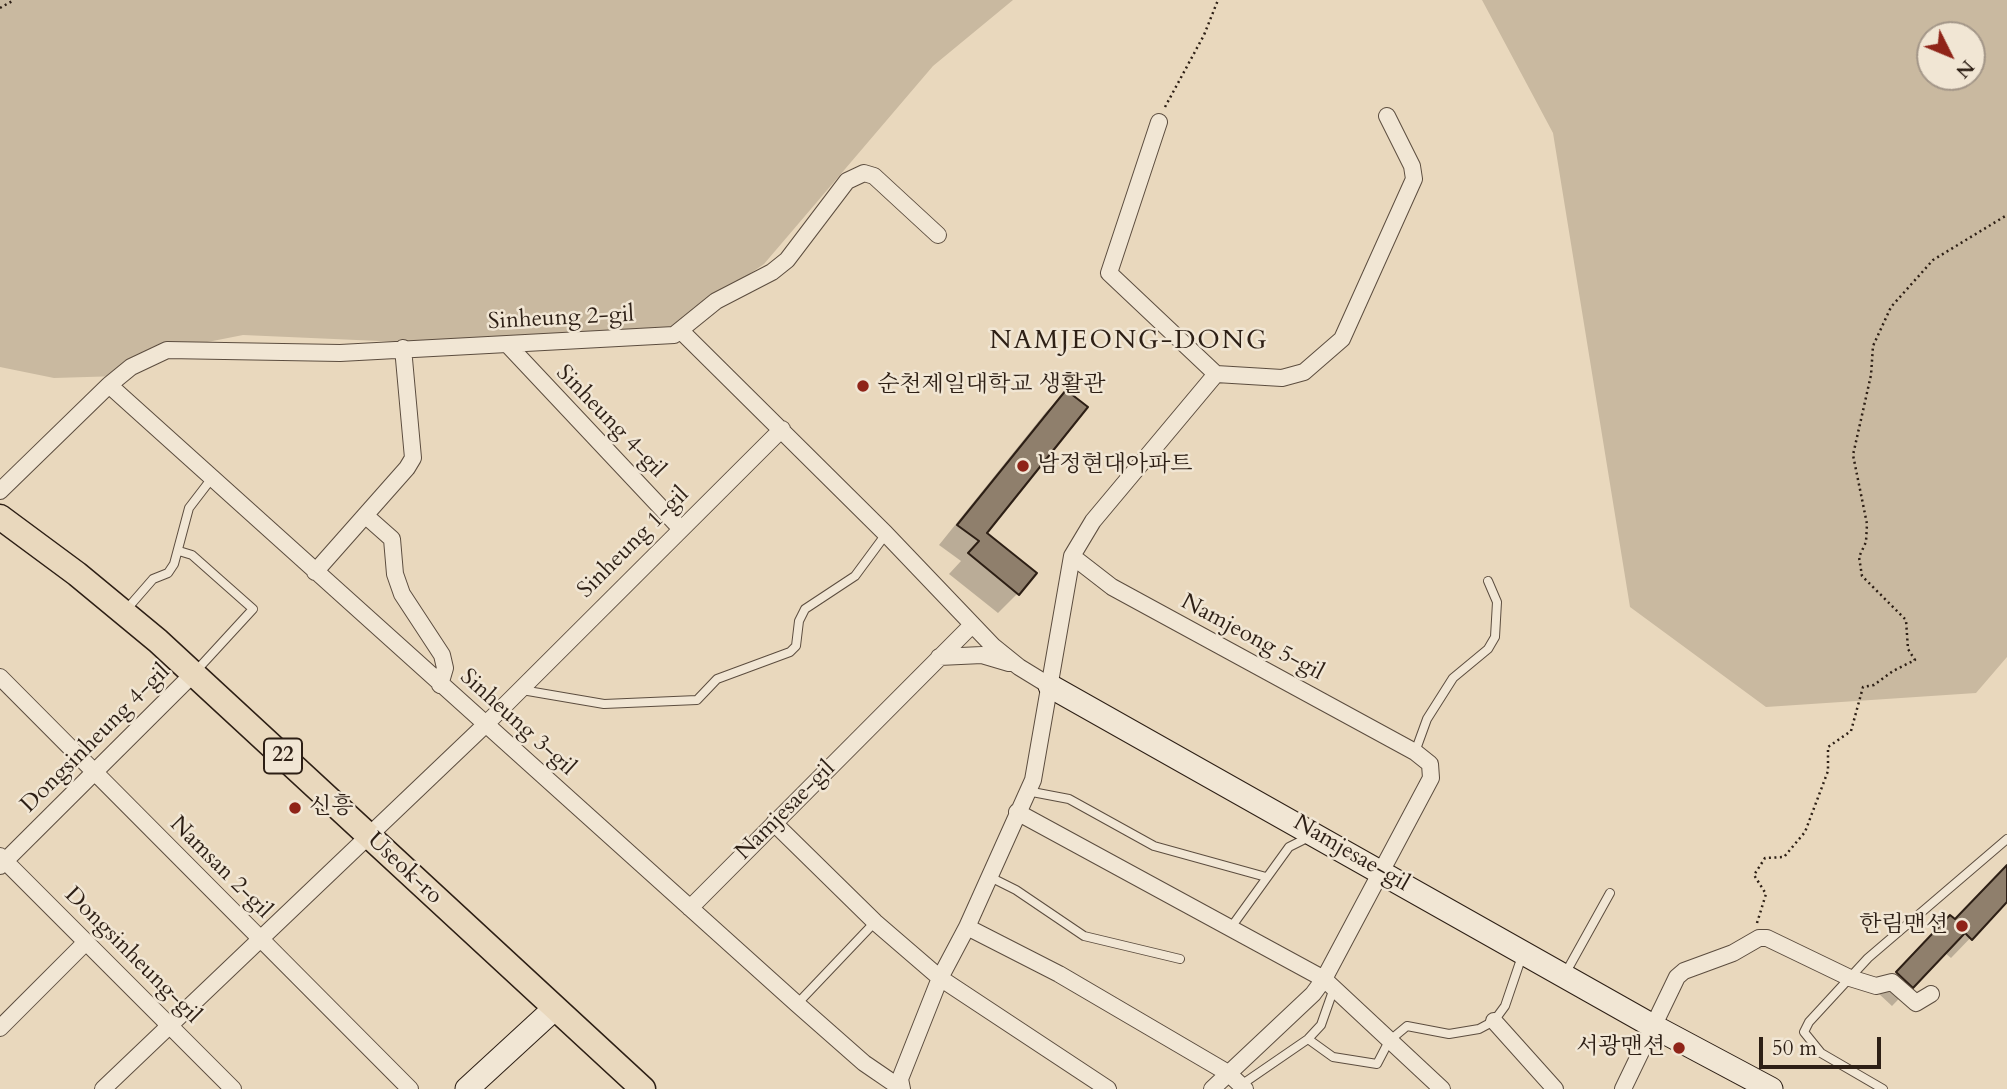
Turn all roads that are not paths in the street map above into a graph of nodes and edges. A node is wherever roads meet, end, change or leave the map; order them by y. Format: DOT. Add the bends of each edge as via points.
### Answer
graph roads {
  1 [pos="1387,116"];
  2 [pos="1159,122"];
  3 [pos="938,235"];
  4 [pos="681,331"];
  5 [pos="508,345"];
  6 [pos="403,348"];
  7 [pos="1216,374"];
  8 [pos="109,385"];
  9 [pos="782,429"];
  10 [pos="212,478"];
  11 [pos="0,491"];
  12 [pos="366,516"];
  13 [pos="0,517"];
  14 [pos="681,529"];
  15 [pos="886,534"];
  16 [pos="179,551"];
  17 [pos="1072,556"];
  18 [pos="315,572"];
  19 [pos="1488,582"];
  20 [pos="124,612"];
  21 [pos="972,625"];
  22 [pos="939,657"];
  23 [pos="1016,665"];
  24 [pos="194,673"];
  25 [pos="0,677"];
  26 [pos="440,685"];
  27 [pos="1050,686"];
  28 [pos="519,690"];
  29 [pos="485,725"];
  30 [pos="1415,752"];
  31 [pos="94,772"];
  32 [pos="1027,791"];
  33 [pos="1017,812"];
  34 [pos="774,823"];
  35 [pos="1315,834"];
  36 [pos="368,835"];
  37 [pos="2007,839"];
  38 [pos="2,861"];
  39 [pos="1382,871"];
  40 [pos="988,876"];
  41 [pos="1266,877"];
  42 [pos="1610,892"];
  43 [pos="690,908"];
  44 [pos="875,922"];
  45 [pos="1232,926"];
  46 [pos="967,927"];
  47 [pos="258,939"];
  48 [pos="86,942"];
  49 [pos="1522,953"];
  50 [pos="1180,959"];
  51 [pos="1564,976"];
  52 [pos="940,978"];
  53 [pos="1850,978"];
  54 [pos="1329,983"];
  55 [pos="1931,994"];
  56 [pos="797,1004"];
  57 [pos="554,1009"];
  58 [pos="1494,1021"];
  59 [pos="169,1025"];
  60 [pos="1651,1025"];
  61 [pos="0,1028"];
  62 [pos="1308,1039"];
  63 [pos="1390,1041"];
  64 [pos="1228,1073"];
  65 [pos="1243,1087"];
  66 [pos="103,1089"];
  67 [pos="233,1089"];
  68 [pos="410,1089"];
  69 [pos="467,1089"];
  70 [pos="643,1089"];
  71 [pos="902,1089"];
  72 [pos="1108,1089"];
  73 [pos="1212,1089"];
  74 [pos="1442,1089"];
  75 [pos="1555,1089"];
  76 [pos="1623,1089"];
  77 [pos="1771,1089"];
  78 [pos="1883,1089"];
  1 -- 7 [label="street" via="1414,179 1342,339 1304,372 1282,378"];
  2 -- 7 [label="street" via="1109,273"];
  3 -- 4 [label="street, Sinheung 2-gil" via="874,176 864,173 847,181 787,260 716,301"];
  4 -- 5 [label="street, Sinheung 2-gil" via="656,337"];
  4 -- 9 [label="street"];
  5 -- 6 [label="street, Sinheung 2-gil"];
  5 -- 14 [label="street, Sinheung 4-gil"];
  6 -- 8 [label="street, Sinheung 2-gil" via="340,353 167,350 131,367"];
  6 -- 12 [label="street" via="413,458"];
  7 -- 17 [label="street" via="1093,521"];
  8 -- 10 [label="street, Sinheung 3-gil"];
  8 -- 11 [label="street"];
  9 -- 14 [label="street, Sinheung 1-gil"];
  9 -- 15 [label="street"];
  10 -- 16 [label="lane" via="189,508"];
  10 -- 18 [label="street, Sinheung 3-gil"];
  12 -- 18 [label="street"];
  12 -- 26 [label="street" via="392,539 402,594 442,655 445,668"];
  13 -- 20 [label="main road, Useok-ro / 22"];
  14 -- 28 [label="street, Sinheung 1-gil"];
  15 -- 21 [label="street"];
  15 -- 28 [label="lane" via="855,576 805,609 796,646 790,652 717,679 697,701 604,704"];
  16 -- 20 [label="lane" via="168,573 153,579"];
  16 -- 24 [label="lane" via="192,555 253,609"];
  17 -- 27 [label="street"];
  17 -- 30 [label="street, Namjeong 5-gil" via="1112,587"];
  18 -- 26 [label="street, Sinheung 3-gil"];
  19 -- 30 [label="lane" via="1497,602 1495,637 1488,649 1453,678 1427,719"];
  20 -- 24 [label="main road, Useok-ro / 22"];
  21 -- 22 [label="street, Namjesae-gil"];
  21 -- 23 [label="street"];
  22 -- 23 [label="street" via="982,655"];
  22 -- 34 [label="street, Namjesae-gil"];
  23 -- 27 [label="street"];
  24 -- 31 [label="street, Dongsinheung 4-gil"];
  24 -- 36 [label="main road, Useok-ro / 22"];
  25 -- 31 [label="street, Namsan 2-gil"];
  26 -- 29 [label="street, Sinheung 3-gil"];
  27 -- 32 [label="street" via="1038,764"];
  27 -- 35 [label="street, Namjesae-gil"];
  28 -- 29 [label="street, Sinheung 1-gil"];
  29 -- 36 [label="street, Sinheung 1-gil"];
  29 -- 43 [label="street, Sinheung 3-gil"];
  30 -- 39 [label="street" via="1430,764 1431,778"];
  31 -- 38 [label="street, Dongsinheung 4-gil"];
  31 -- 47 [label="street, Namsan 2-gil"];
  32 -- 33 [label="street"];
  32 -- 41 [label="lane" via="1069,799 1154,846"];
  33 -- 40 [label="street"];
  33 -- 45 [label="street"];
  34 -- 43 [label="street, Namjesae-gil"];
  34 -- 44 [label="street"];
  35 -- 39 [label="street, Namjesae-gil"];
  35 -- 41 [label="lane" via="1289,847"];
  36 -- 47 [label="street, Sinheung 1-gil"];
  36 -- 57 [label="main road, Useok-ro / 22"];
  37 -- 53 [label="lane"];
  38 -- 48 [label="street, Dongsinheung-gil"];
  39 -- 49 [label="street, Namjesae-gil"];
  39 -- 54 [label="street"];
  40 -- 46 [label="street"];
  40 -- 50 [label="lane" via="1084,936"];
  41 -- 45 [label="lane"];
  42 -- 51 [label="lane"];
  43 -- 56 [label="street"];
  44 -- 52 [label="street"];
  44 -- 56 [label="lane"];
  45 -- 54 [label="street"];
  46 -- 52 [label="street"];
  46 -- 64 [label="street" via="1059,974"];
  47 -- 59 [label="street, Sinheung 1-gil"];
  47 -- 68 [label="street, Namsan 2-gil"];
  48 -- 59 [label="street, Dongsinheung-gil"];
  48 -- 61 [label="street"];
  49 -- 51 [label="street, Namjesae-gil"];
  49 -- 58 [label="lane" via="1506,1006"];
  51 -- 60 [label="street, Namjesae-gil"];
  52 -- 71 [label="street" via="900,1079"];
  52 -- 72 [label="street"];
  53 -- 55 [label="street" via="1876,986 1892,982 1916,1003"];
  53 -- 60 [label="street" via="1759,938 1684,971"];
  53 -- 78 [label="lane" via="1804,1032 1821,1053"];
  54 -- 62 [label="lane" via="1321,1025"];
  54 -- 63 [label="street"];
  54 -- 64 [label="street"];
  56 -- 71 [label="street" via="863,1063"];
  57 -- 69 [label="street"];
  57 -- 70 [label="main road, Useok-ro / 22"];
  58 -- 63 [label="lane" via="1479,1029 1449,1034 1407,1026"];
  58 -- 75 [label="street"];
  59 -- 66 [label="street, Sinheung 1-gil"];
  59 -- 67 [label="street, Dongsinheung-gil"];
  60 -- 76 [label="street"];
  60 -- 77 [label="street, Namjesae-gil"];
  62 -- 63 [label="lane" via="1334,1057 1377,1064"];
  62 -- 65 [label="lane"];
  63 -- 74 [label="street"];
  64 -- 65 [label="street"];
  64 -- 73 [label="street"];
}
